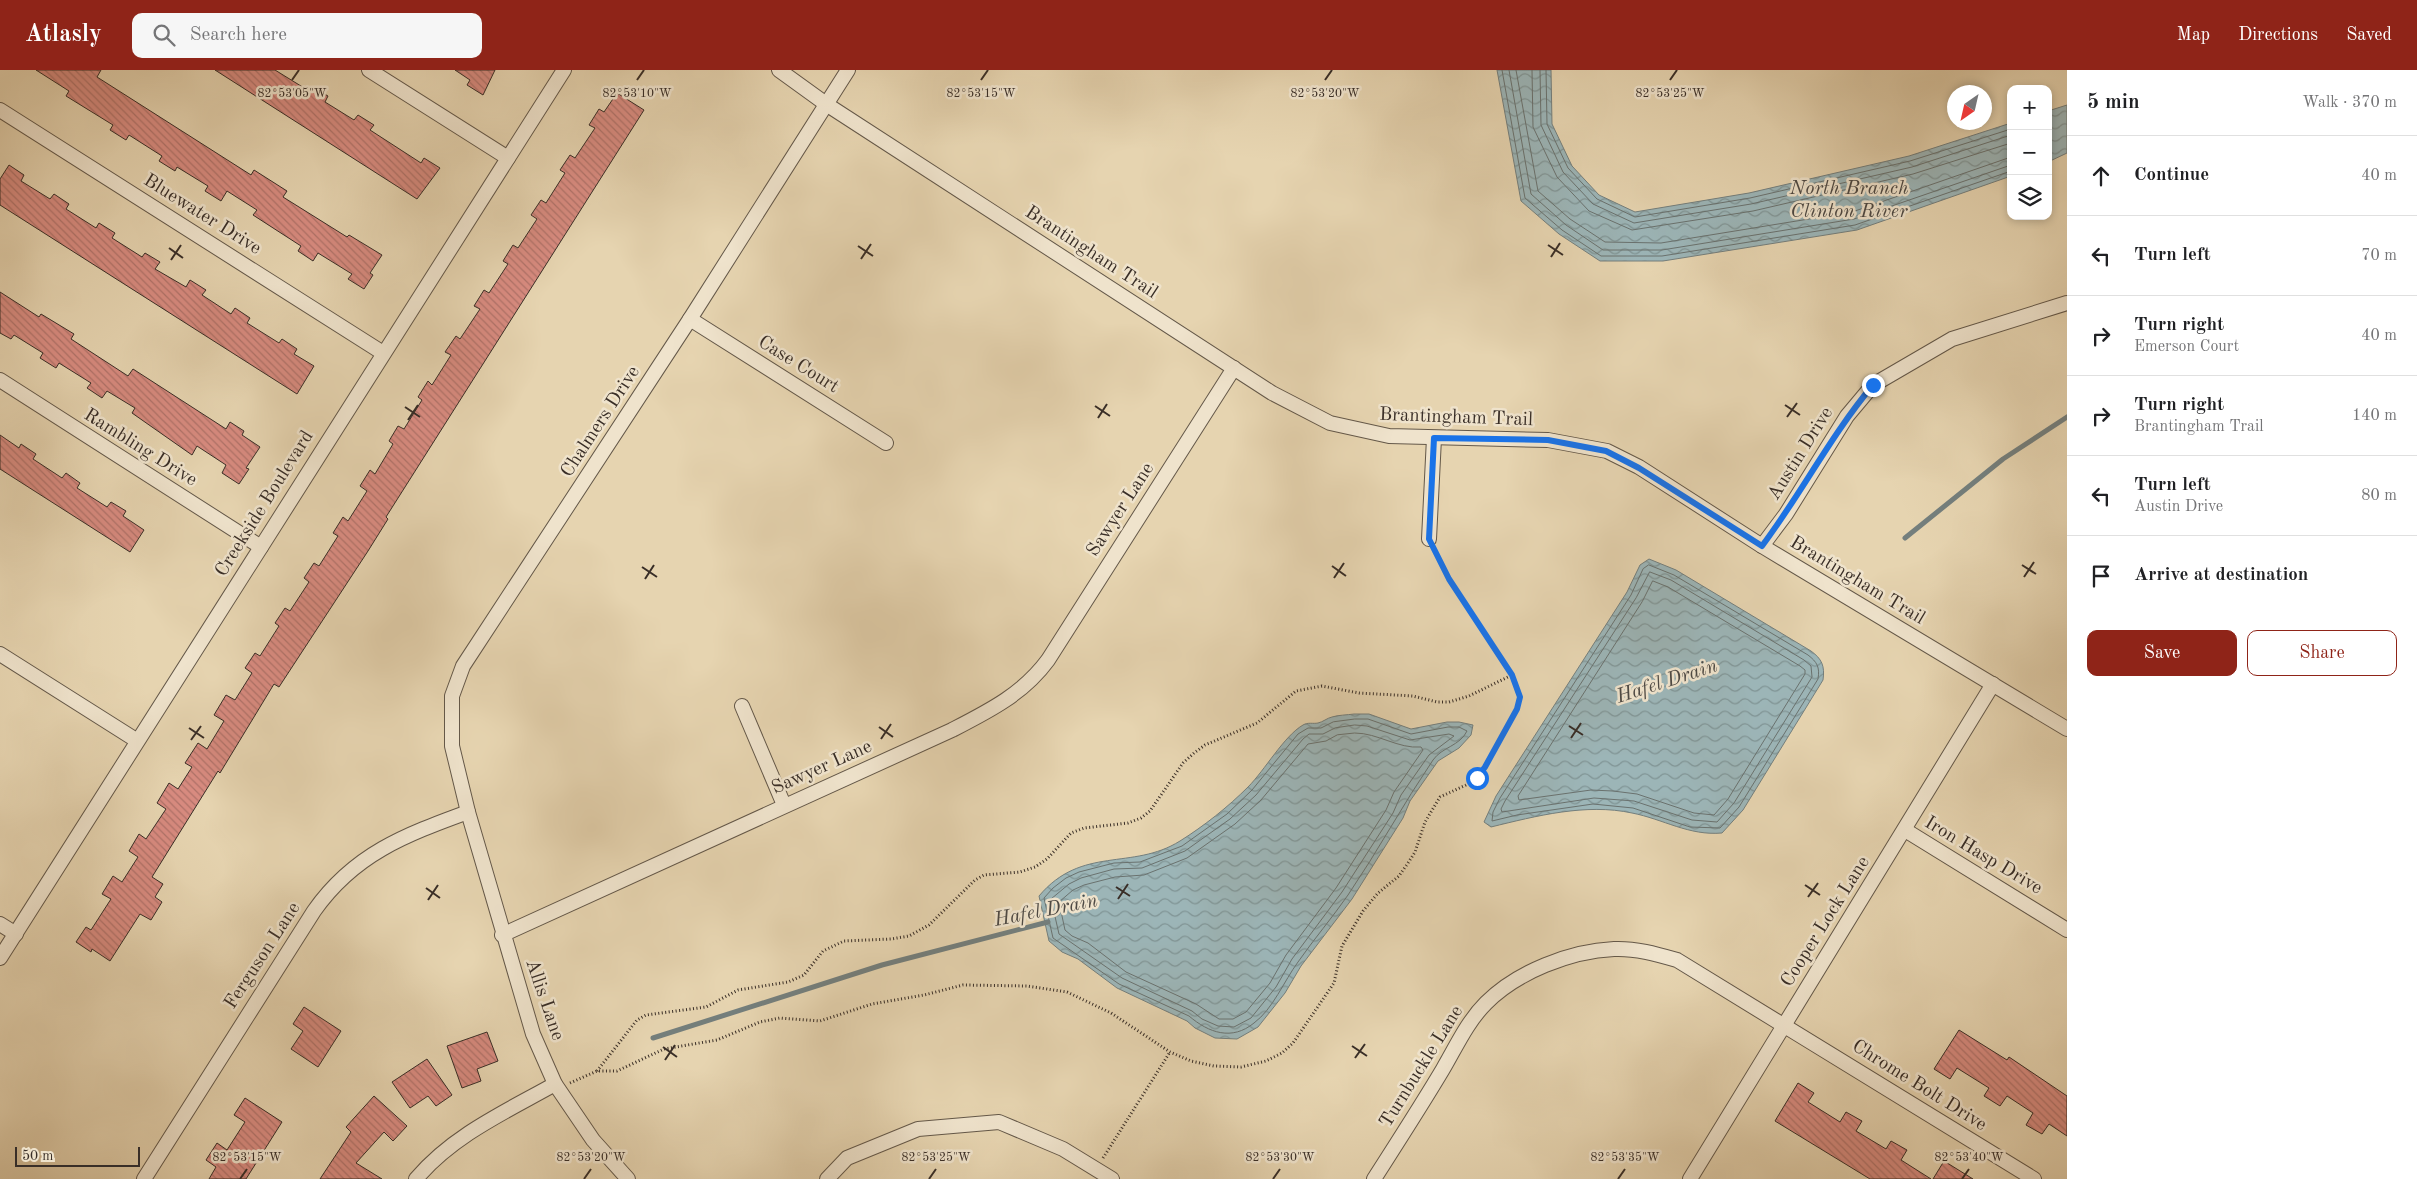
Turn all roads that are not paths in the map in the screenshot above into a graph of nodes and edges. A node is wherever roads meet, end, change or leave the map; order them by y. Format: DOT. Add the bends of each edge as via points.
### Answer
graph roads {
  1 [pos="369,70"];
  2 [pos="564,70"];
  3 [pos="779,70"];
  4 [pos="848,70"];
  5 [pos="826,104"];
  6 [pos="0,110"];
  7 [pos="508,158"];
  8 [pos="2067,303"];
  9 [pos="690,319"];
  10 [pos="383,353"];
  11 [pos="1234,368"];
  12 [pos="0,380"];
  13 [pos="1434,438"];
  14 [pos="886,443"];
  15 [pos="1429,539"];
  16 [pos="1762,546"];
  17 [pos="260,547"];
  18 [pos="0,654"];
  19 [pos="1993,684"];
  20 [pos="742,706"];
  21 [pos="2067,729"];
  22 [pos="136,740"];
  23 [pos="784,805"];
  24 [pos="468,812"];
  25 [pos="1905,830"];
  26 [pos="0,924"];
  27 [pos="2067,930"];
  28 [pos="16,934"];
  29 [pos="502,935"];
  30 [pos="0,958"];
  31 [pos="1784,1025"];
  32 [pos="557,1087"];
  33 [pos="1103,1175"];
  34 [pos="144,1179"];
  35 [pos="416,1179"];
  36 [pos="628,1179"];
  37 [pos="827,1179"];
  38 [pos="1374,1179"];
  39 [pos="1690,1179"];
  40 [pos="2034,1179"];
  1 -- 7 [label="street"];
  2 -- 7 [label="street, Creekside Boulevard"];
  3 -- 5 [label="street, Brantingham Trail"];
  4 -- 5 [label="street, Chalmers Drive"];
  5 -- 9 [label="street, Chalmers Drive"];
  5 -- 11 [label="street, Brantingham Trail"];
  6 -- 10 [label="street, Bluewater Drive"];
  7 -- 10 [label="street, Creekside Boulevard"];
  8 -- 16 [label="street, Austin Drive" via="1952,339 1873,385 1847,416 1786,514"];
  9 -- 14 [label="street, Case Court"];
  9 -- 24 [label="street, Chalmers Drive" via="463,666 452,696 452,746"];
  10 -- 17 [label="street, Creekside Boulevard"];
  11 -- 13 [label="street, Brantingham Trail" via="1272,394 1330,423 1389,436"];
  11 -- 23 [label="street, Sawyer Lane" via="1034,678 982,715"];
  12 -- 17 [label="street, Rambling Drive"];
  13 -- 15 [label="street"];
  13 -- 16 [label="street, Brantingham Trail" via="1548,440 1606,451 1639,468"];
  16 -- 19 [label="street, Brantingham Trail"];
  17 -- 22 [label="street, Creekside Boulevard"];
  18 -- 22 [label="street"];
  19 -- 21 [label="street, Brantingham Trail"];
  19 -- 25 [label="street, Cooper Lock Lane"];
  20 -- 23 [label="street"];
  22 -- 28 [label="street, Creekside Boulevard"];
  23 -- 29 [label="street, Sawyer Lane"];
  24 -- 29 [label="street, Allis Lane"];
  24 -- 34 [label="street, Ferguson Lane" via="415,831 372,853 333,886"];
  25 -- 27 [label="street, Iron Hasp Drive"];
  25 -- 31 [label="street, Cooper Lock Lane"];
  26 -- 28 [label="street"];
  28 -- 30 [label="street, Creekside Boulevard"];
  29 -- 32 [label="street, Allis Lane" via="534,1034"];
  31 -- 38 [label="street, Turnbuckle Lane" via="1677,960 1641,950 1598,950 1550,964 1511,982 1466,1027"];
  31 -- 39 [label="street, Cooper Lock Lane"];
  31 -- 40 [label="street, Chrome Bolt Drive"];
  32 -- 35 [label="street" via="485,1123 435,1159"];
  32 -- 36 [label="street, Allis Lane" via="593,1140"];
  33 -- 37 [label="street" via="1063,1149 999,1122 918,1128 847,1158"];
}
